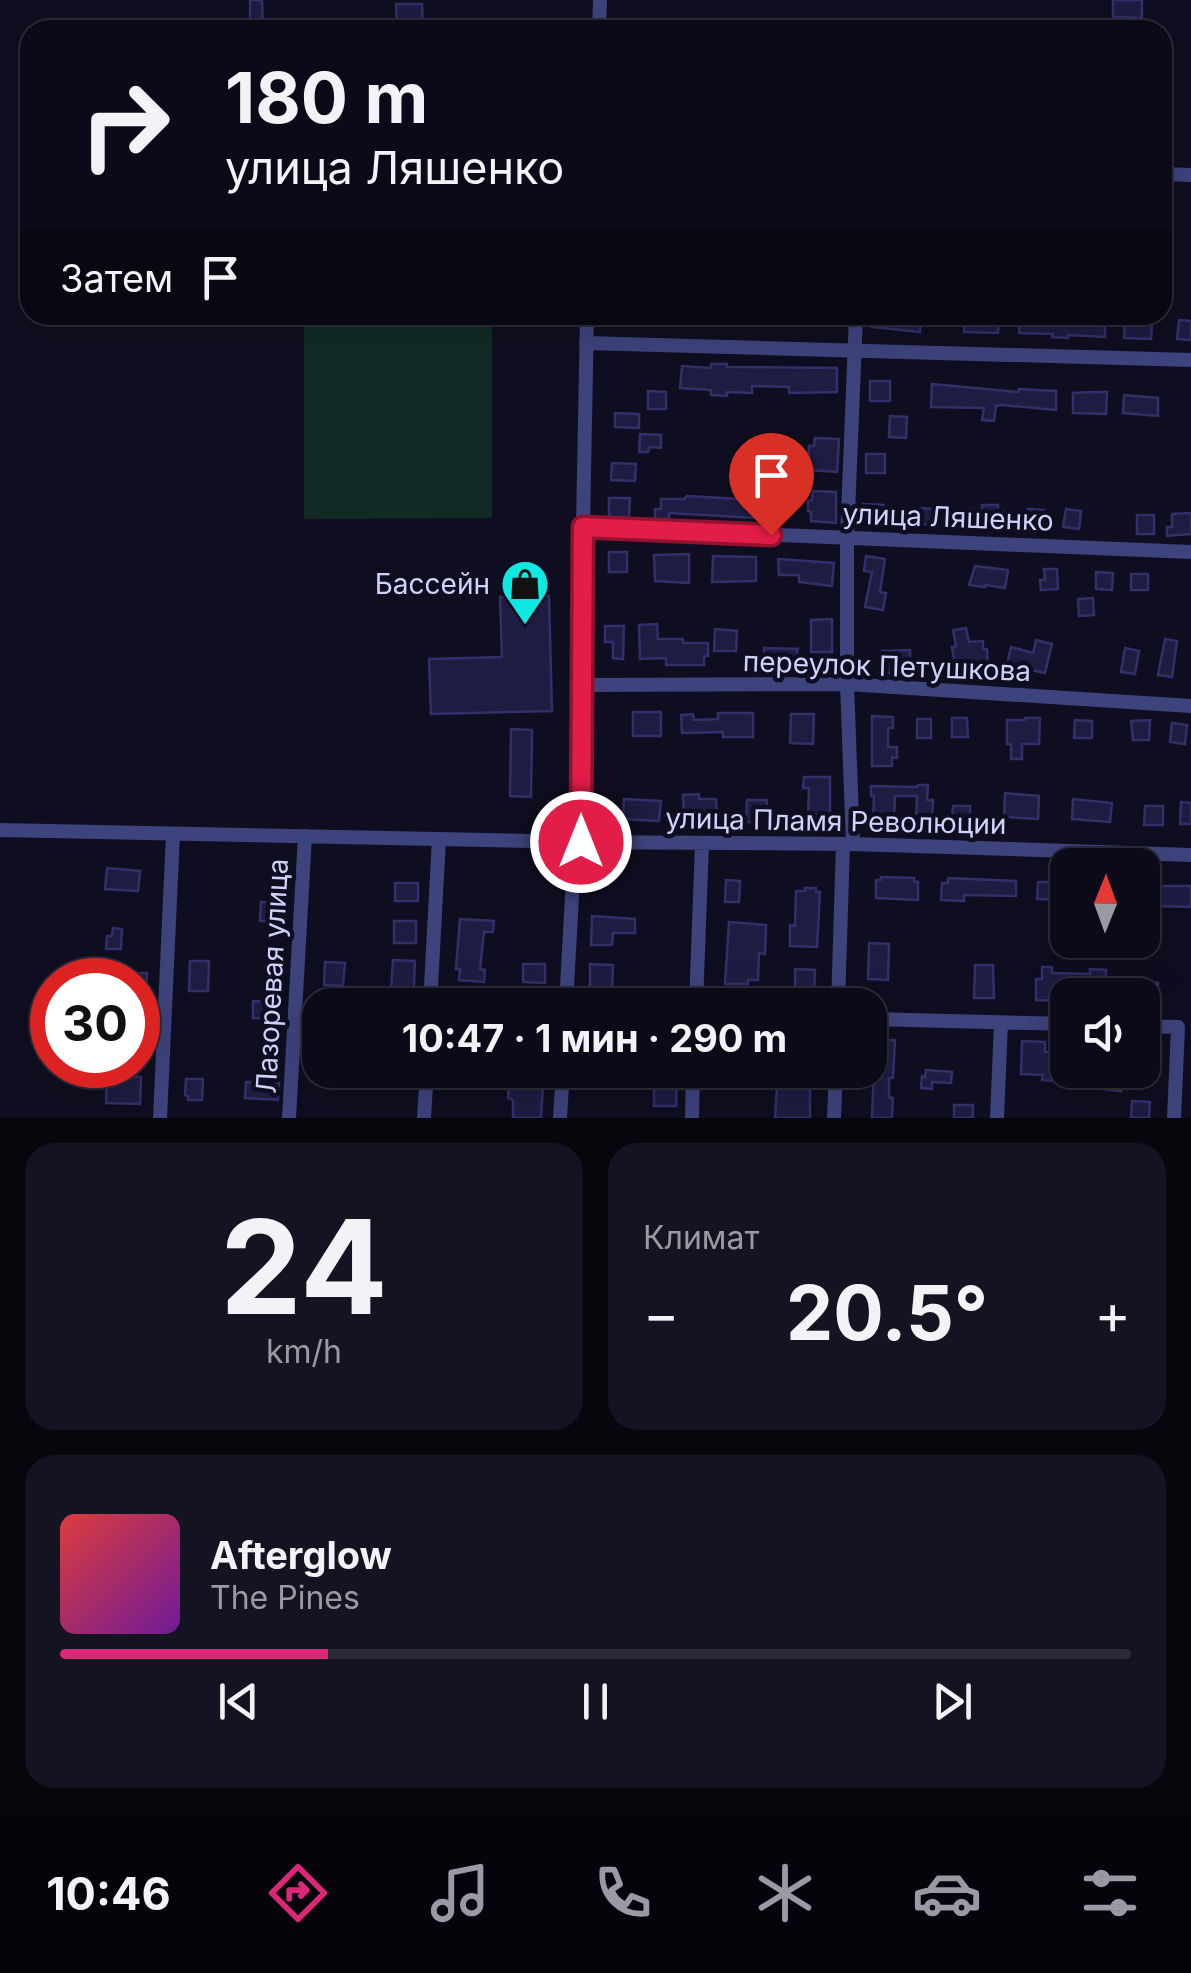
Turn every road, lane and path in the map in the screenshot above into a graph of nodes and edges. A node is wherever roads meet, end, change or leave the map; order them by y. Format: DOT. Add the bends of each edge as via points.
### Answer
graph roads {
  1 [pos="587,325"];
  2 [pos="855,325"];
  3 [pos="586,343"];
  4 [pos="854,350"];
  5 [pos="1191,360"];
  6 [pos="583,527"];
  7 [pos="846,539"];
  8 [pos="1191,552"];
  9 [pos="848,684"];
  10 [pos="582,685"];
  11 [pos="1191,706"];
  12 [pos="0,830"];
  13 [pos="172,834"];
  14 [pos="305,836"];
  15 [pos="439,839"];
  16 [pos="578,842"];
  17 [pos="702,843"];
  18 [pos="848,844"];
  19 [pos="1191,855"];
  20 [pos="431,988"];
  21 [pos="567,988"];
  22 [pos="697,988"];
  23 [pos="839,988"];
  24 [pos="887,1019"];
  25 [pos="1001,1022"];
  26 [pos="1050,1023"];
  27 [pos="1160,1026"];
  28 [pos="426,1088"];
  29 [pos="562,1088"];
  30 [pos="693,1088"];
  31 [pos="835,1088"];
  32 [pos="160,1118"];
  33 [pos="288,1118"];
  34 [pos="424,1118"];
  35 [pos="560,1118"];
  36 [pos="692,1118"];
  37 [pos="834,1118"];
  38 [pos="997,1118"];
  39 [pos="1174,1118"];
  1 -- 3 [label="street"];
  2 -- 4 [label="street"];
  3 -- 4 [label="street"];
  3 -- 6 [label="street"];
  4 -- 5 [label="street"];
  4 -- 7 [label="street"];
  6 -- 7 [label="street, улица Ляшенко"];
  6 -- 10 [label="street"];
  7 -- 8 [label="street, улица Ляшенко"];
  7 -- 9 [label="street"];
  9 -- 10 [label="street, переулок Петушкова"];
  9 -- 11 [label="street, переулок Петушкова"];
  9 -- 18 [label="street"];
  10 -- 16 [label="street"];
  12 -- 13 [label="street, улица Пламя Революции"];
  13 -- 14 [label="street, улица Пламя Революции"];
  13 -- 32 [label="street"];
  14 -- 15 [label="street, улица Пламя Революции"];
  14 -- 33 [label="street, Лазоревая улица"];
  15 -- 16 [label="street, улица Пламя Революции"];
  15 -- 20 [label="street"];
  16 -- 17 [label="street, улица Пламя Революции"];
  16 -- 21 [label="street"];
  17 -- 18 [label="street, улица Пламя Революции"];
  17 -- 22 [label="street"];
  18 -- 19 [label="street, улица Пламя Революции"];
  18 -- 23 [label="street"];
  24 -- 25 [label="street"];
  25 -- 26 [label="street"];
  25 -- 38 [label="street"];
  27 -- 39 [label="street" via="1178,1027"];
  28 -- 34 [label="street"];
  29 -- 35 [label="street"];
  30 -- 36 [label="street"];
  31 -- 37 [label="street"];
}
